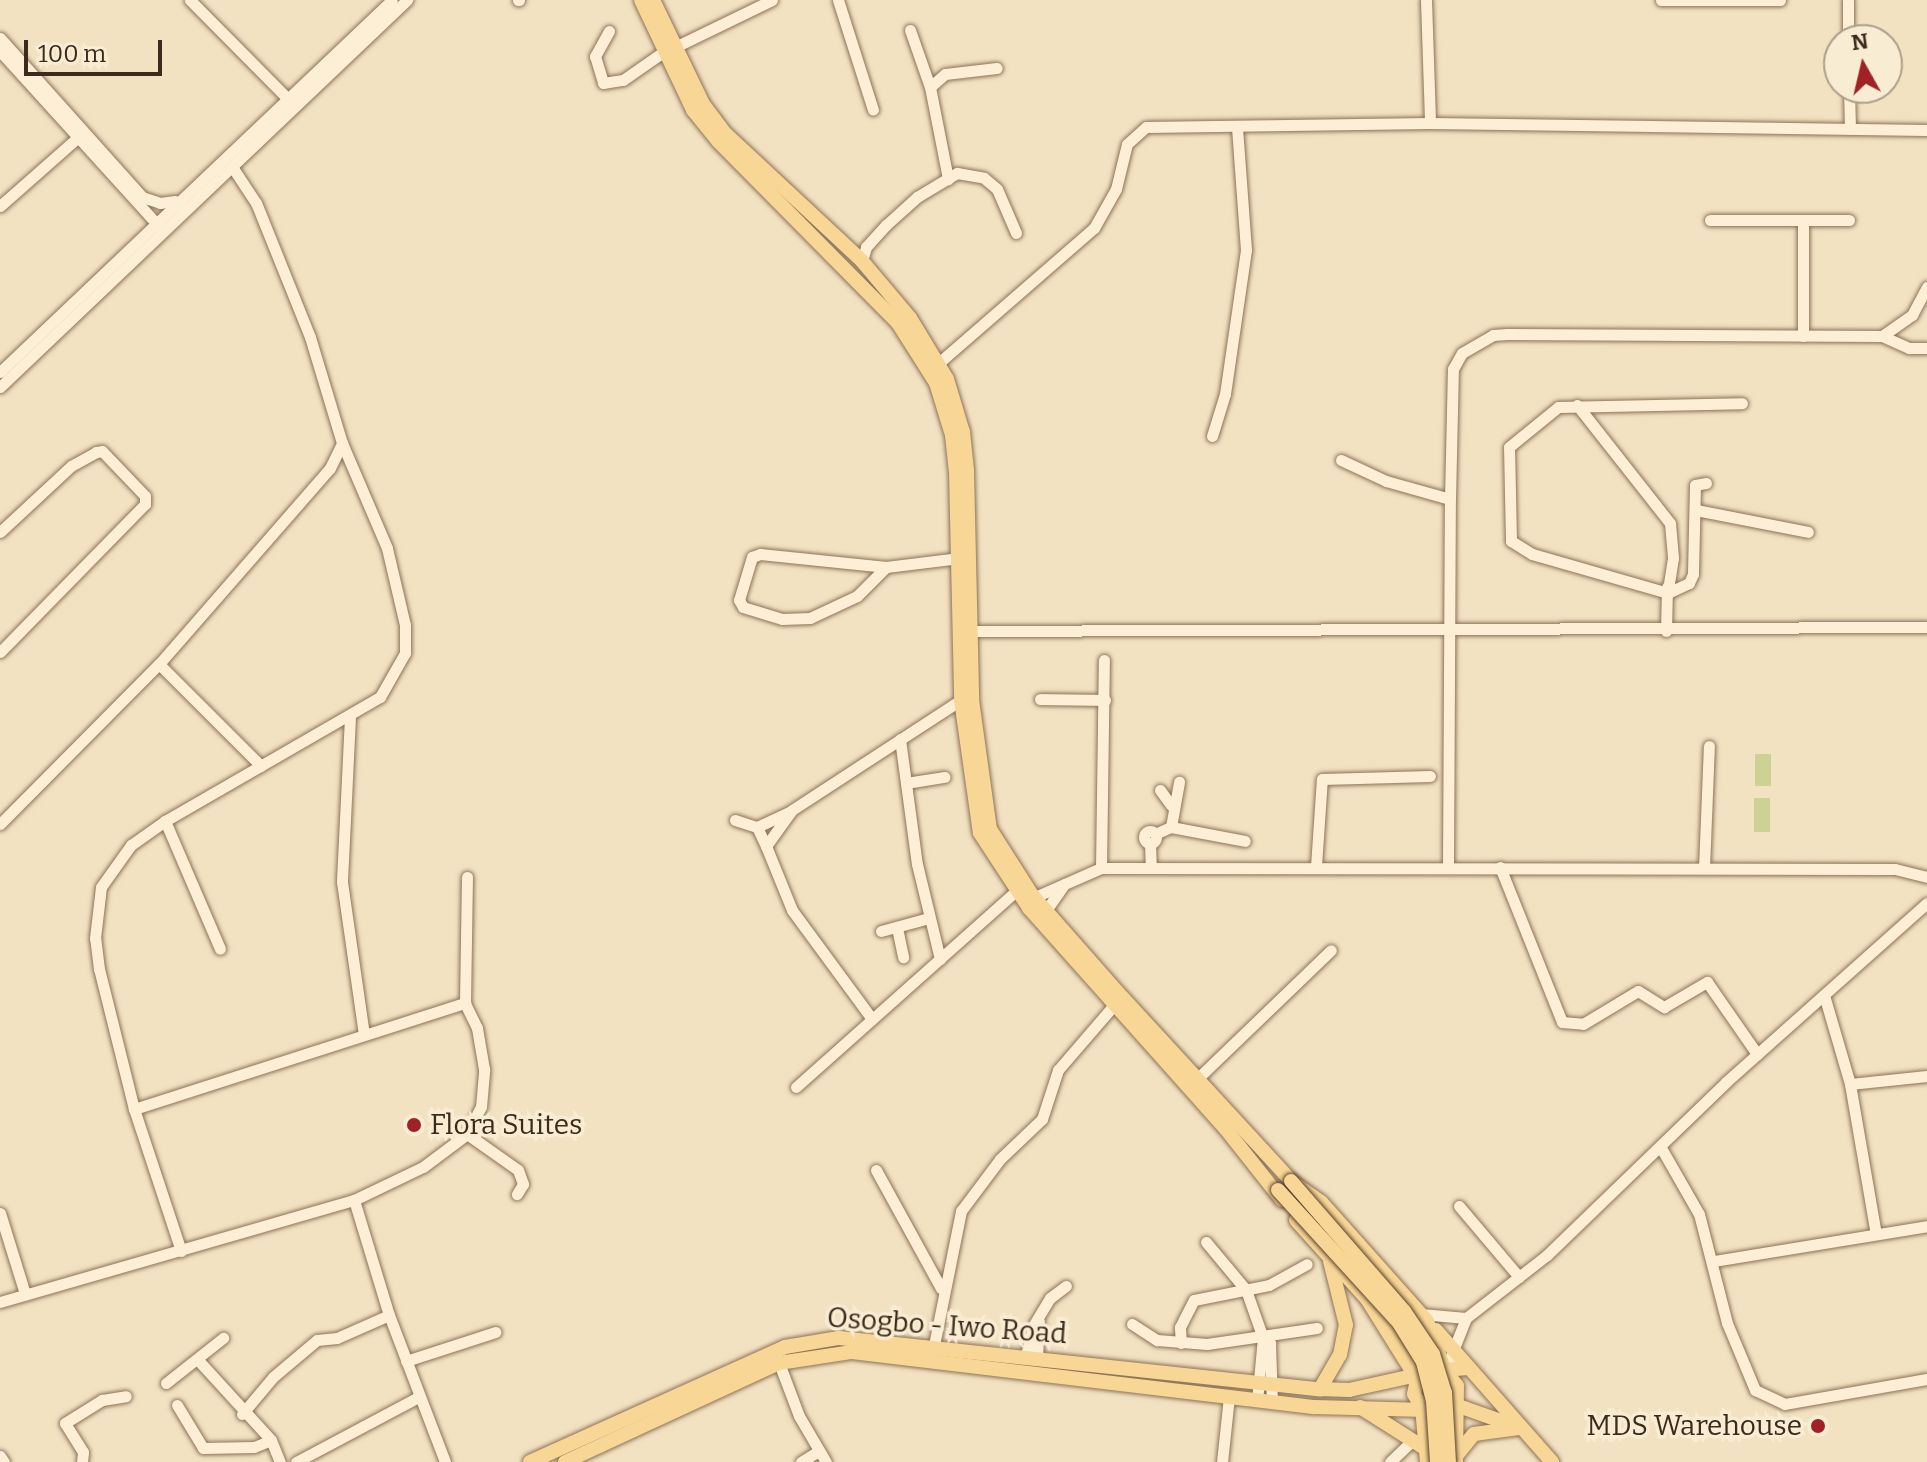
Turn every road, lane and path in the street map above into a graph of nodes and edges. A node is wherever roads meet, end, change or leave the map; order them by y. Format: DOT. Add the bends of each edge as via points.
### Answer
graph roads {
  1 [pos="190,0"];
  2 [pos="392,0"];
  3 [pos="407,0"];
  4 [pos="641,0"];
  5 [pos="653,0"];
  6 [pos="772,0"];
  7 [pos="838,0"];
  8 [pos="1426,0"];
  9 [pos="1661,0"];
  10 [pos="1704,0"];
  11 [pos="1780,0"];
  12 [pos="1848,0"];
  13 [pos="1848,24"];
  14 [pos="910,30"];
  15 [pos="609,31"];
  16 [pos="0,38"];
  17 [pos="668,50"];
  18 [pos="0,51"];
  19 [pos="997,68"];
  20 [pos="930,87"];
  21 [pos="288,99"];
  22 [pos="1849,104"];
  23 [pos="873,110"];
  24 [pos="1430,123"];
  25 [pos="1237,126"];
  26 [pos="1850,129"];
  27 [pos="1927,130"];
  28 [pos="77,138"];
  29 [pos="233,168"];
  30 [pos="948,179"];
  31 [pos="176,201"];
  32 [pos="0,206"];
  33 [pos="1710,220"];
  34 [pos="1849,220"];
  35 [pos="1803,221"];
  36 [pos="158,226"];
  37 [pos="1016,233"];
  38 [pos="862,261"];
  39 [pos="1927,287"];
  40 [pos="1803,336"];
  41 [pos="1882,336"];
  42 [pos="1927,348"];
  43 [pos="934,367"];
  44 [pos="0,372"];
  45 [pos="0,387"];
  46 [pos="1742,403"];
  47 [pos="1577,405"];
  48 [pos="1212,436"];
  49 [pos="342,443"];
  50 [pos="1341,460"];
  51 [pos="353,467"];
  52 [pos="330,468"];
  53 [pos="1706,483"];
  54 [pos="1450,499"];
  55 [pos="1696,510"];
  56 [pos="0,532"];
  57 [pos="1808,532"];
  58 [pos="959,558"];
  59 [pos="886,567"];
  60 [pos="1668,592"];
  61 [pos="1927,627"];
  62 [pos="1449,629"];
  63 [pos="968,631"];
  64 [pos="1666,631"];
  65 [pos="0,652"];
  66 [pos="1104,660"];
  67 [pos="159,664"];
  68 [pos="1040,699"];
  69 [pos="961,700"];
  70 [pos="1105,700"];
  71 [pos="350,717"];
  72 [pos="900,739"];
  73 [pos="1709,746"];
  74 [pos="261,766"];
  75 [pos="1430,776"];
  76 [pos="945,777"];
  77 [pos="1179,782"];
  78 [pos="906,783"];
  79 [pos="1160,790"];
  80 [pos="1171,805"];
  81 [pos="792,810"];
  82 [pos="735,820"];
  83 [pos="165,821"];
  84 [pos="0,824"];
  85 [pos="757,827"];
  86 [pos="1171,827"];
  87 [pos="1245,841"];
  88 [pos="766,846"];
  89 [pos="1316,866"];
  90 [pos="1448,866"];
  91 [pos="1151,867"];
  92 [pos="1500,867"];
  93 [pos="1101,868"];
  94 [pos="1704,868"];
  95 [pos="467,877"];
  96 [pos="1927,877"];
  97 [pos="1064,884"];
  98 [pos="1016,891"];
  99 [pos="1029,899"];
  100 [pos="1927,903"];
  101 [pos="1043,915"];
  102 [pos="929,918"];
  103 [pos="897,928"];
  104 [pos="881,931"];
  105 [pos="220,949"];
  106 [pos="1331,950"];
  107 [pos="903,957"];
  108 [pos="940,959"];
  109 [pos="1824,995"];
  110 [pos="465,1003"];
  111 [pos="1114,1005"];
  112 [pos="872,1019"];
  113 [pos="364,1034"];
  114 [pos="1757,1054"];
  115 [pos="1927,1076"];
  116 [pos="1196,1080"];
  117 [pos="1850,1084"];
  118 [pos="796,1087"];
  119 [pos="134,1109"];
  120 [pos="467,1134"];
  121 [pos="1660,1146"];
  122 [pos="876,1170"];
  123 [pos="1291,1181"];
  124 [pos="1278,1190"];
  125 [pos="517,1194"];
  126 [pos="354,1200"];
  127 [pos="1459,1206"];
  128 [pos="0,1213"];
  129 [pos="1927,1226"];
  130 [pos="1876,1234"];
  131 [pos="1206,1242"];
  132 [pos="181,1251"];
  133 [pos="1328,1257"];
  134 [pos="1714,1261"];
  135 [pos="1307,1264"];
  136 [pos="1519,1277"];
  137 [pos="1066,1286"];
  138 [pos="941,1288"];
  139 [pos="1246,1290"];
  140 [pos="25,1294"];
  141 [pos="0,1302"];
  142 [pos="389,1315"];
  143 [pos="1424,1318"];
  144 [pos="1466,1318"];
  145 [pos="1132,1324"];
  146 [pos="1317,1328"];
  147 [pos="495,1332"];
  148 [pos="223,1338"];
  149 [pos="1263,1338"];
  150 [pos="1181,1343"];
  151 [pos="934,1345"];
  152 [pos="1454,1350"];
  153 [pos="1032,1356"];
  154 [pos="198,1360"];
  155 [pos="406,1361"];
  156 [pos="779,1363"];
  157 [pos="1469,1368"];
  158 [pos="1445,1371"];
  159 [pos="1417,1379"];
  160 [pos="1927,1379"];
  161 [pos="166,1383"];
  162 [pos="1266,1384"];
  163 [pos="1320,1389"];
  164 [pos="126,1396"];
  165 [pos="420,1396"];
  166 [pos="1229,1397"];
  167 [pos="1265,1402"];
  168 [pos="1453,1404"];
  169 [pos="177,1405"];
  170 [pos="1360,1407"];
  171 [pos="1422,1408"];
  172 [pos="242,1414"];
  173 [pos="1519,1428"];
  174 [pos="1454,1438"];
  175 [pos="271,1440"];
  176 [pos="1422,1448"];
  177 [pos="817,1452"];
  178 [pos="0,1456"];
  179 [pos="1454,1460"];
  180 [pos="4,1462"];
  181 [pos="82,1462"];
  182 [pos="280,1462"];
  183 [pos="296,1462"];
  184 [pos="445,1462"];
  185 [pos="530,1462"];
  186 [pos="565,1462"];
  187 [pos="801,1462"];
  188 [pos="826,1462"];
  189 [pos="1222,1462"];
  190 [pos="1390,1462"];
  191 [pos="1437,1462"];
  192 [pos="1552,1462"];
  1 -- 21 [label="street"];
  2 -- 21 [label="street"];
  3 -- 29 [label="street"];
  4 -- 17 [label="main road"];
  5 -- 17 [label="main road"];
  6 -- 17 [label="street"];
  7 -- 23 [label="street"];
  8 -- 24 [label="street"];
  9 -- 10 [label="street"];
  10 -- 11 [label="street"];
  12 -- 13 [label="street"];
  14 -- 20 [label="street"];
  15 -- 17 [label="street" via="595,56 603,83 623,80"];
  16 -- 31 [label="street" via="142,197"];
  17 -- 38 [label="main road" via="726,134"];
  17 -- 43 [label="main road" via="693,110 718,141 898,323"];
  18 -- 28 [label="street"];
  19 -- 20 [label="street" via="945,74"];
  20 -- 30 [label="street"];
  21 -- 31 [label="street"];
  22 -- 26 [label="street"];
  24 -- 25 [label="street"];
  24 -- 26 [label="street"];
  25 -- 43 [label="street" via="1156,125 1139,131 1127,144 1107,213 1094,228"];
  25 -- 48 [label="street" via="1246,250 1225,394"];
  26 -- 27 [label="street"];
  28 -- 32 [label="street"];
  28 -- 36 [label="street"];
  29 -- 36 [label="street"];
  29 -- 49 [label="street" via="256,203 310,337"];
  30 -- 37 [label="street" via="965,173 984,178 997,189"];
  30 -- 38 [label="street" via="917,197 886,225 866,247"];
  31 -- 36 [label="street"];
  33 -- 35 [label="street"];
  34 -- 35 [label="street"];
  35 -- 40 [label="street"];
  36 -- 44 [label="street"];
  36 -- 45 [label="street"];
  38 -- 43 [label="main road" via="910,318"];
  39 -- 41 [label="street" via="1912,315"];
  40 -- 41 [label="street"];
  40 -- 54 [label="street" via="1507,334 1485,339 1462,353 1453,369"];
  41 -- 42 [label="street" via="1909,348"];
  43 -- 58 [label="main road" via="952,435"];
  43 -- 63 [label="main road" via="963,432"];
  46 -- 47 [label="street"];
  47 -- 60 [label="street" via="1670,523 1673,558"];
  47 -- 60 [label="street" via="1558,407 1509,447 1511,541 1532,554"];
  49 -- 51 [label="street"];
  49 -- 52 [label="street"];
  50 -- 54 [label="street" via="1386,481"];
  51 -- 52 [label="street"];
  51 -- 71 [label="street" via="387,548 405,625 405,653 380,697"];
  52 -- 67 [label="street"];
  53 -- 55 [label="street" via="1695,485"];
  54 -- 62 [label="street"];
  55 -- 57 [label="street"];
  55 -- 60 [label="street" via="1693,574 1689,583"];
  56 -- 65 [label="street" via="71,466 96,452 102,451 145,496 145,504"];
  58 -- 59 [label="street"];
  58 -- 63 [label="main road"];
  59 -- 59 [label="street" via="857,596 810,618 782,619 743,607 739,600 755,555"];
  60 -- 64 [label="street"];
  61 -- 64 [label="street"];
  62 -- 63 [label="street"];
  62 -- 64 [label="street"];
  62 -- 90 [label="street"];
  63 -- 69 [label="main road"];
  63 -- 99 [label="main road" via="990,829"];
  66 -- 70 [label="street"];
  67 -- 74 [label="street"];
  67 -- 84 [label="street"];
  68 -- 70 [label="street"];
  69 -- 72 [label="street"];
  69 -- 98 [label="main road" via="980,833"];
  70 -- 93 [label="street"];
  71 -- 74 [label="street"];
  71 -- 113 [label="street" via="342,882"];
  72 -- 78 [label="street"];
  72 -- 81 [label="street"];
  73 -- 94 [label="street"];
  74 -- 83 [label="street"];
  75 -- 89 [label="street" via="1322,779"];
  76 -- 78 [label="street"];
  77 -- 80 [label="street"];
  78 -- 102 [label="street"];
  79 -- 80 [label="street"];
  80 -- 86 [label="street"];
  81 -- 85 [label="street"];
  81 -- 88 [label="street"];
  82 -- 85 [label="street"];
  83 -- 105 [label="street"];
  83 -- 119 [label="street" via="131,845 108,871 97,906 99,969"];
  85 -- 88 [label="street"];
  86 -- 87 [label="street"];
  86 -- 91 [label="street" via="1152,838"];
  88 -- 112 [label="street" via="792,910"];
  89 -- 90 [label="street"];
  89 -- 91 [label="street"];
  90 -- 92 [label="street"];
  91 -- 93 [label="street"];
  92 -- 94 [label="street"];
  92 -- 114 [label="street" via="1562,1022 1583,1024 1638,991 1664,1007 1707,982"];
  93 -- 97 [label="street"];
  94 -- 96 [label="street" via="1895,869"];
  95 -- 110 [label="street"];
  97 -- 99 [label="street"];
  97 -- 101 [label="street"];
  98 -- 99 [label="main road"];
  98 -- 108 [label="street"];
  99 -- 101 [label="main road"];
  100 -- 109 [label="street"];
  101 -- 111 [label="main road"];
  101 -- 116 [label="main road"];
  102 -- 103 [label="street"];
  102 -- 108 [label="street"];
  103 -- 104 [label="street"];
  103 -- 107 [label="street"];
  106 -- 116 [label="street"];
  108 -- 112 [label="street"];
  109 -- 114 [label="street"];
  109 -- 117 [label="street"];
  110 -- 113 [label="street"];
  110 -- 120 [label="street" via="477,1028 484,1069 481,1107"];
  111 -- 124 [label="main road"];
  111 -- 138 [label="street" via="1058,1070 1042,1119 1000,1159 961,1211"];
  112 -- 118 [label="street"];
  113 -- 119 [label="street"];
  114 -- 121 [label="street"];
  115 -- 117 [label="street"];
  116 -- 123 [label="main road"];
  117 -- 130 [label="street"];
  119 -- 132 [label="street"];
  120 -- 125 [label="street" via="518,1170 523,1184"];
  120 -- 126 [label="street" via="423,1167"];
  121 -- 134 [label="street" via="1689,1189"];
  121 -- 136 [label="street"];
  122 -- 138 [label="street"];
  123 -- 143 [label="main road" via="1321,1202"];
  123 -- 179 [label="main road, bridge" via="1404,1311 1433,1354 1445,1393"];
  124 -- 133 [label="main road" via="1283,1204"];
  124 -- 191 [label="main road, bridge" via="1399,1323 1423,1362 1433,1401"];
  126 -- 132 [label="street"];
  126 -- 142 [label="street"];
  127 -- 136 [label="street"];
  128 -- 140 [label="street"];
  129 -- 130 [label="street"];
  130 -- 134 [label="street"];
  131 -- 139 [label="street"];
  132 -- 140 [label="street"];
  133 -- 159 [label="main road" via="1367,1299"];
  133 -- 163 [label="main road" via="1346,1325 1340,1355"];
  134 -- 160 [label="street" via="1727,1323 1755,1390 1769,1400 1799,1402 1856,1387"];
  135 -- 139 [label="street" via="1269,1285"];
  136 -- 144 [label="street"];
  137 -- 153 [label="street" via="1050,1298"];
  138 -- 151 [label="street"];
  139 -- 149 [label="street"];
  139 -- 150 [label="street" via="1194,1300 1180,1327"];
  140 -- 141 [label="street"];
  142 -- 155 [label="street"];
  142 -- 172 [label="street" via="337,1338 317,1340 273,1377"];
  143 -- 144 [label="street"];
  143 -- 152 [label="main road"];
  143 -- 158 [label="main road"];
  144 -- 152 [label="street"];
  145 -- 150 [label="street" via="1157,1340"];
  146 -- 149 [label="street"];
  147 -- 155 [label="street"];
  148 -- 154 [label="street"];
  149 -- 150 [label="street"];
  149 -- 162 [label="street" via="1270,1343"];
  151 -- 153 [label="main road, Osogbo - Iwo Road"];
  151 -- 185 [label="main road, Osogbo - Iwo Road" via="839,1338 785,1347"];
  152 -- 157 [label="main road"];
  152 -- 158 [label="street"];
  153 -- 162 [label="main road, Osogbo - Iwo Road"];
  154 -- 161 [label="street"];
  154 -- 172 [label="street"];
  155 -- 165 [label="street"];
  156 -- 166 [label="main road, Osogbo - Iwo Road" via="810,1355 876,1354"];
  156 -- 177 [label="street"];
  156 -- 186 [label="main road, Osogbo - Iwo Road"];
  157 -- 158 [label="main road"];
  157 -- 173 [label="main road"];
  158 -- 159 [label="main road" via="1427,1371"];
  158 -- 168 [label="main road" via="1457,1386"];
  159 -- 163 [label="main road, Osogbo - Iwo Road"];
  159 -- 171 [label="main road" via="1414,1394"];
  162 -- 163 [label="main road, Osogbo - Iwo Road"];
  162 -- 167 [label="street"];
  164 -- 181 [label="street" via="102,1400 65,1423 83,1452"];
  165 -- 183 [label="street"];
  165 -- 184 [label="street"];
  166 -- 167 [label="main road, Osogbo - Iwo Road"];
  166 -- 189 [label="street"];
  167 -- 170 [label="main road, Osogbo - Iwo Road"];
  168 -- 171 [label="main road" via="1438,1412"];
  168 -- 173 [label="main road"];
  168 -- 174 [label="main road"];
  169 -- 175 [label="street" via="203,1448 254,1447"];
  170 -- 171 [label="main road, Osogbo - Iwo Road"];
  170 -- 176 [label="main road"];
  171 -- 176 [label="main road"];
  172 -- 175 [label="street"];
  173 -- 179 [label="main road" via="1474,1434"];
  173 -- 192 [label="main road"];
  174 -- 176 [label="main road" via="1442,1433"];
  174 -- 179 [label="main road"];
  175 -- 182 [label="street"];
  176 -- 190 [label="street"];
  177 -- 187 [label="street"];
  177 -- 188 [label="street"];
  178 -- 180 [label="street"];
}
